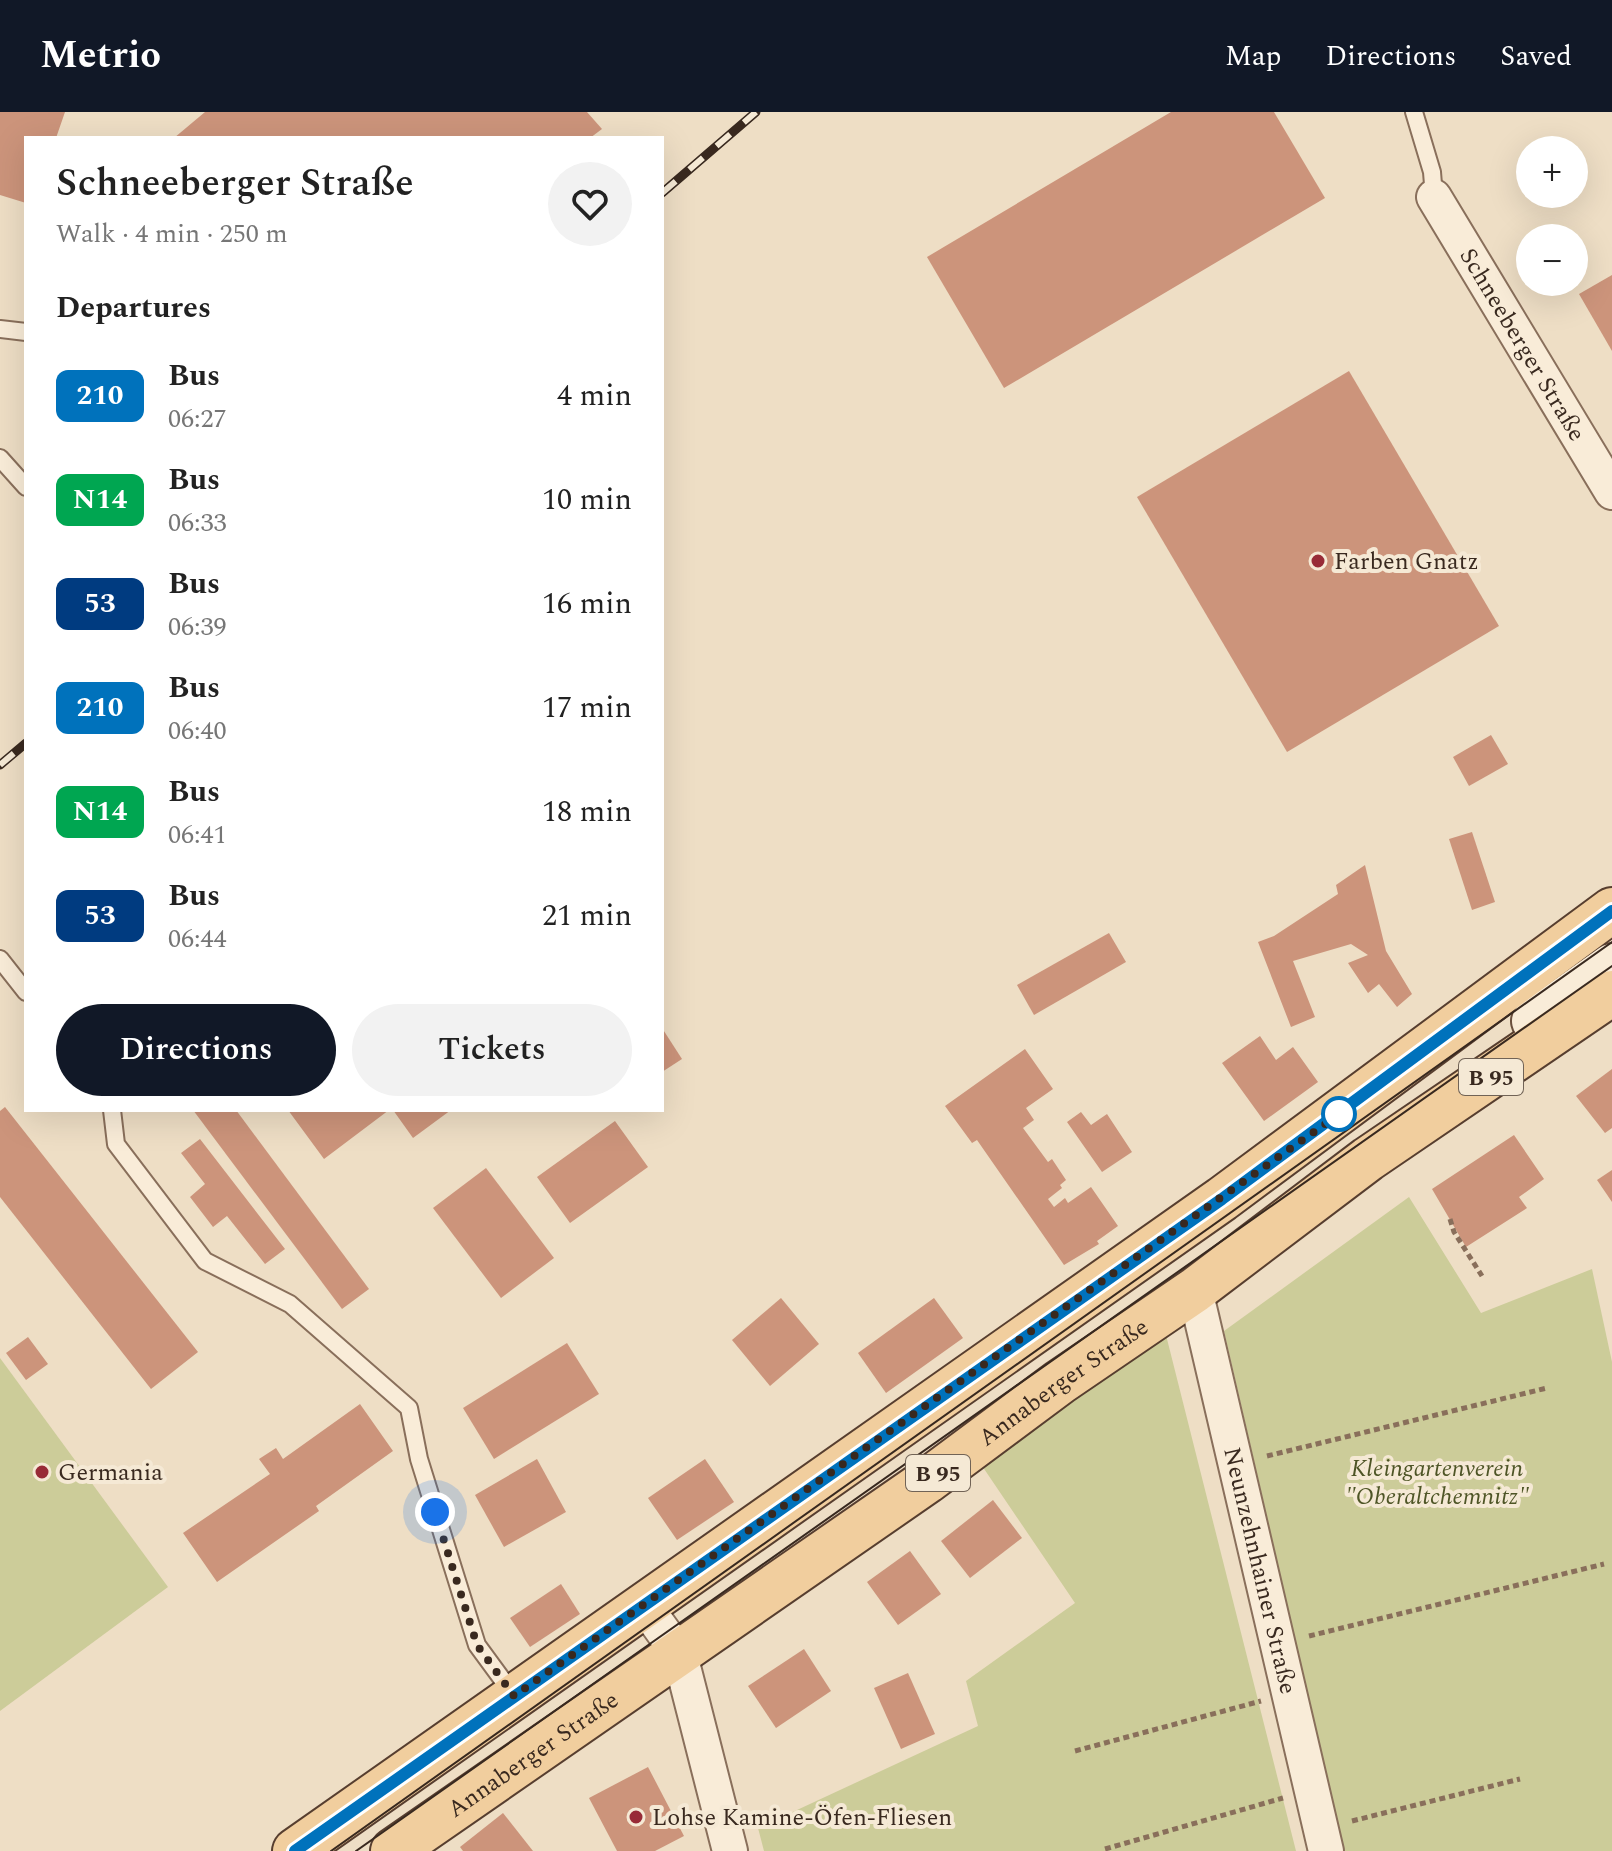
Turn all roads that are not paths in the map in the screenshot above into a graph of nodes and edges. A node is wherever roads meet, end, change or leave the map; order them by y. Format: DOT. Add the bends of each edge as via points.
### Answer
graph roads {
  1 [pos="1414,112"];
  2 [pos="1434,197"];
  3 [pos="0,329"];
  4 [pos="24,332"];
  5 [pos="0,458"];
  6 [pos="24,485"];
  7 [pos="1612,492"];
  8 [pos="1612,910"];
  9 [pos="0,959"];
  10 [pos="1612,966"];
  11 [pos="24,989"];
  12 [pos="1612,993"];
  13 [pos="112,1112"];
  14 [pos="1368,1159"];
  15 [pos="1195,1290"];
  16 [pos="644,1605"];
  17 [pos="680,1655"];
  18 [pos="514,1696"];
  19 [pos="1323,1840"];
  20 [pos="295,1851"];
  21 [pos="393,1851"];
  22 [pos="730,1851"];
  1 -- 2 [label="lane"];
  2 -- 7 [label="street, Schneeberger Straße"];
  3 -- 4 [label="lane"];
  5 -- 6 [label="lane"];
  8 -- 16 [label="main road, B 95" via="1234,1191"];
  9 -- 11 [label="lane"];
  10 -- 14 [label="street, B 95" via="1393,1120"];
  12 -- 14 [label="main road, Annaberger Straße / B 95"];
  13 -- 18 [label="lane" via="116,1144 205,1261 290,1304 409,1408 419,1459 477,1645"];
  14 -- 15 [label="main road, Annaberger Straße / B 95"];
  15 -- 17 [label="main road, Annaberger Straße / B 95"];
  15 -- 19 [label="street, Neunzehnhainer Straße"];
  16 -- 17 [label="street"];
  16 -- 18 [label="main road, B 95"];
  17 -- 21 [label="main road, Annaberger Straße / B 95"];
  17 -- 22 [label="street"];
  18 -- 20 [label="main road, B 95"];
}
